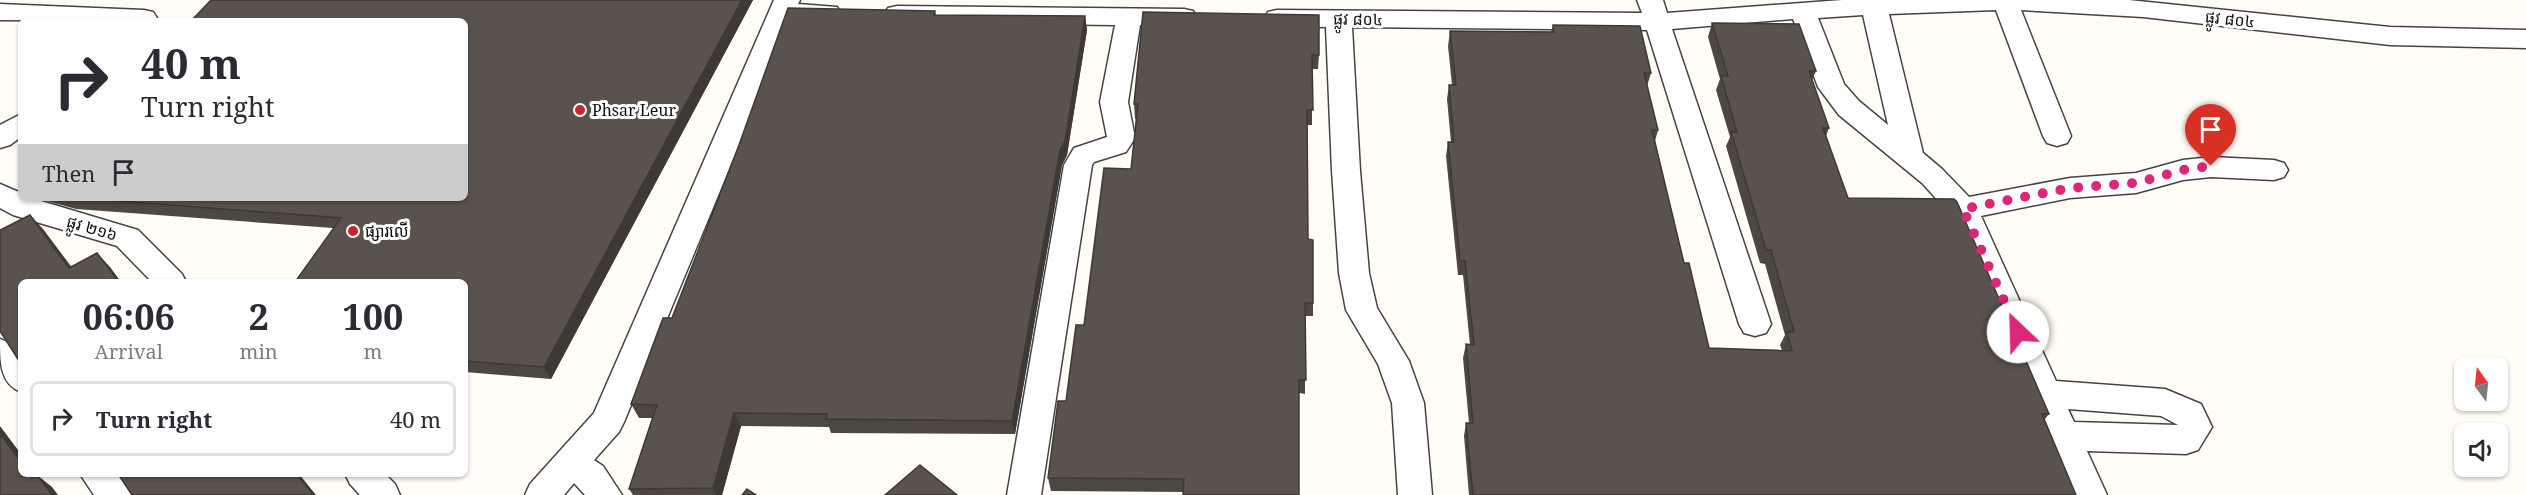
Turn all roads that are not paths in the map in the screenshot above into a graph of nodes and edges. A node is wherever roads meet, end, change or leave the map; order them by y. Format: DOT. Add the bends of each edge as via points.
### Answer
graph roads {
  1 [pos="2005,1"];
  2 [pos="784,6"];
  3 [pos="1874,6"];
  4 [pos="1752,8"];
  5 [pos="2222,9"];
  6 [pos="1802,10"];
  7 [pos="1653,11"];
  8 [pos="0,12"];
  9 [pos="148,13"];
  10 [pos="1129,16"];
  11 [pos="1211,17"];
  12 [pos="1258,18"];
  13 [pos="1340,19"];
  14 [pos="2526,39"];
  15 [pos="18,126"];
  16 [pos="2057,136"];
  17 [pos="0,138"];
  18 [pos="1909,155"];
  19 [pos="2274,170"];
  20 [pos="0,195"];
  21 [pos="1963,209"];
  22 [pos="168,279"];
  23 [pos="1755,324"];
  24 [pos="0,352"];
  25 [pos="18,375"];
  26 [pos="2045,394"];
  27 [pos="2064,436"];
  28 [pos="570,464"];
  29 [pos="100,477"];
  30 [pos="365,477"];
  31 [pos="116,495"];
  32 [pos="383,495"];
  33 [pos="542,495"];
  34 [pos="605,495"];
  35 [pos="1024,495"];
  36 [pos="1415,495"];
  37 [pos="2090,495"];
  1 -- 3 [label="street, ផ្លូវ ៨០៤"];
  1 -- 5 [label="street, ផ្លូវ ៨០៤"];
  1 -- 16 [label="street"];
  2 -- 10 [label="street" via="866,13"];
  2 -- 28 [label="street" via="607,422"];
  3 -- 6 [label="street, ផ្លូវ ៨០៤"];
  3 -- 18 [label="street"];
  4 -- 6 [label="street, ផ្លូវ ៨០៤"];
  4 -- 7 [label="street, ផ្លូវ ៨០៤"];
  5 -- 14 [label="street, ផ្លូវ ៨០៤" via="2390,36"];
  6 -- 18 [label="street" via="1832,87 1849,108"];
  7 -- 13 [label="street, ផ្លូវ ៨០៤"];
  7 -- 23 [label="street"];
  8 -- 9 [label="street"];
  10 -- 11 [label="street"];
  10 -- 35 [label="street" via="1114,102 1121,138 1116,145 1084,155 1078,165"];
  12 -- 13 [label="street, ផ្លូវ ៨០៤"];
  13 -- 36 [label="street" via="1354,273 1362,310 1393,361 1408,403"];
  15 -- 17 [label="street"];
  18 -- 21 [label="street"];
  19 -- 21 [label="street" via="2211,166 2136,183 2070,188"];
  20 -- 22 [label="street, ផ្លូវ ២១៦" via="23,207 127,238"];
  21 -- 26 [label="street"];
  24 -- 25 [label="street"];
  26 -- 27 [label="street"];
  26 -- 27 [label="street" via="2165,403 2189,414 2195,427 2186,440"];
  27 -- 37 [label="street"];
  28 -- 33 [label="street"];
  28 -- 34 [label="street" via="591,476"];
  29 -- 31 [label="street"];
  30 -- 32 [label="street"];
}
